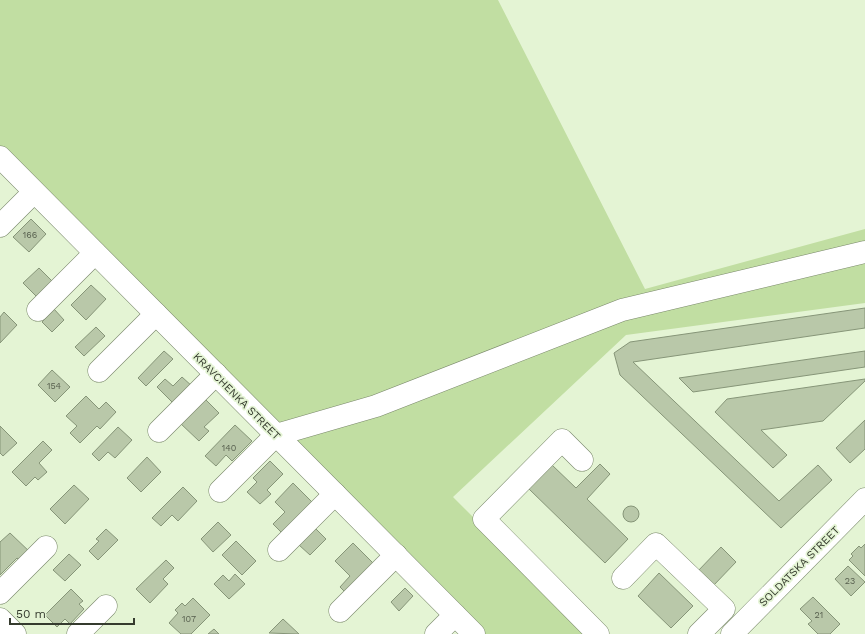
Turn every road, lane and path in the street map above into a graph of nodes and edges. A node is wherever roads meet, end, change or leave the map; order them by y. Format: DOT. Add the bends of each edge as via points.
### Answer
graph roads {
  1 [pos="0,157"];
  2 [pos="34,192"];
  3 [pos="0,226"];
  4 [pos="865,252"];
  5 [pos="95,253"];
  6 [pos="38,310"];
  7 [pos="156,314"];
  8 [pos="100,371"];
  9 [pos="216,374"];
  10 [pos="159,431"];
  11 [pos="276,435"];
  12 [pos="582,460"];
  13 [pos="220,491"];
  14 [pos="335,494"];
  15 [pos="865,499"];
  16 [pos="46,547"];
  17 [pos="279,550"];
  18 [pos="396,555"];
  19 [pos="623,578"];
  20 [pos="0,593"];
  21 [pos="106,606"];
  22 [pos="340,611"];
  23 [pos="455,615"];
  24 [pos="0,619"];
  25 [pos="15,634"];
  26 [pos="78,634"];
  27 [pos="436,634"];
  28 [pos="474,634"];
  29 [pos="598,634"];
  30 [pos="699,634"];
  31 [pos="732,634"];
  1 -- 2 [label="street, KRAVCHENKA STREET"];
  2 -- 3 [label="street"];
  2 -- 5 [label="street, KRAVCHENKA STREET"];
  4 -- 11 [label="street" via="622,310 376,406"];
  5 -- 6 [label="street"];
  5 -- 7 [label="street, KRAVCHENKA STREET"];
  7 -- 8 [label="street"];
  7 -- 9 [label="street, KRAVCHENKA STREET"];
  9 -- 10 [label="street"];
  9 -- 11 [label="street, KRAVCHENKA STREET"];
  11 -- 13 [label="street"];
  11 -- 14 [label="street, KRAVCHENKA STREET"];
  12 -- 29 [label="street" via="562,440 484,519"];
  14 -- 17 [label="street"];
  14 -- 18 [label="street, KRAVCHENKA STREET"];
  15 -- 31 [label="street, SOLDATSKA STREET"];
  16 -- 20 [label="street"];
  18 -- 22 [label="street"];
  18 -- 23 [label="street, KRAVCHENKA STREET"];
  19 -- 30 [label="street" via="656,544 724,609"];
  21 -- 26 [label="street"];
  23 -- 27 [label="street"];
  23 -- 28 [label="street, KRAVCHENKA STREET"];
  24 -- 25 [label="street"];
}
